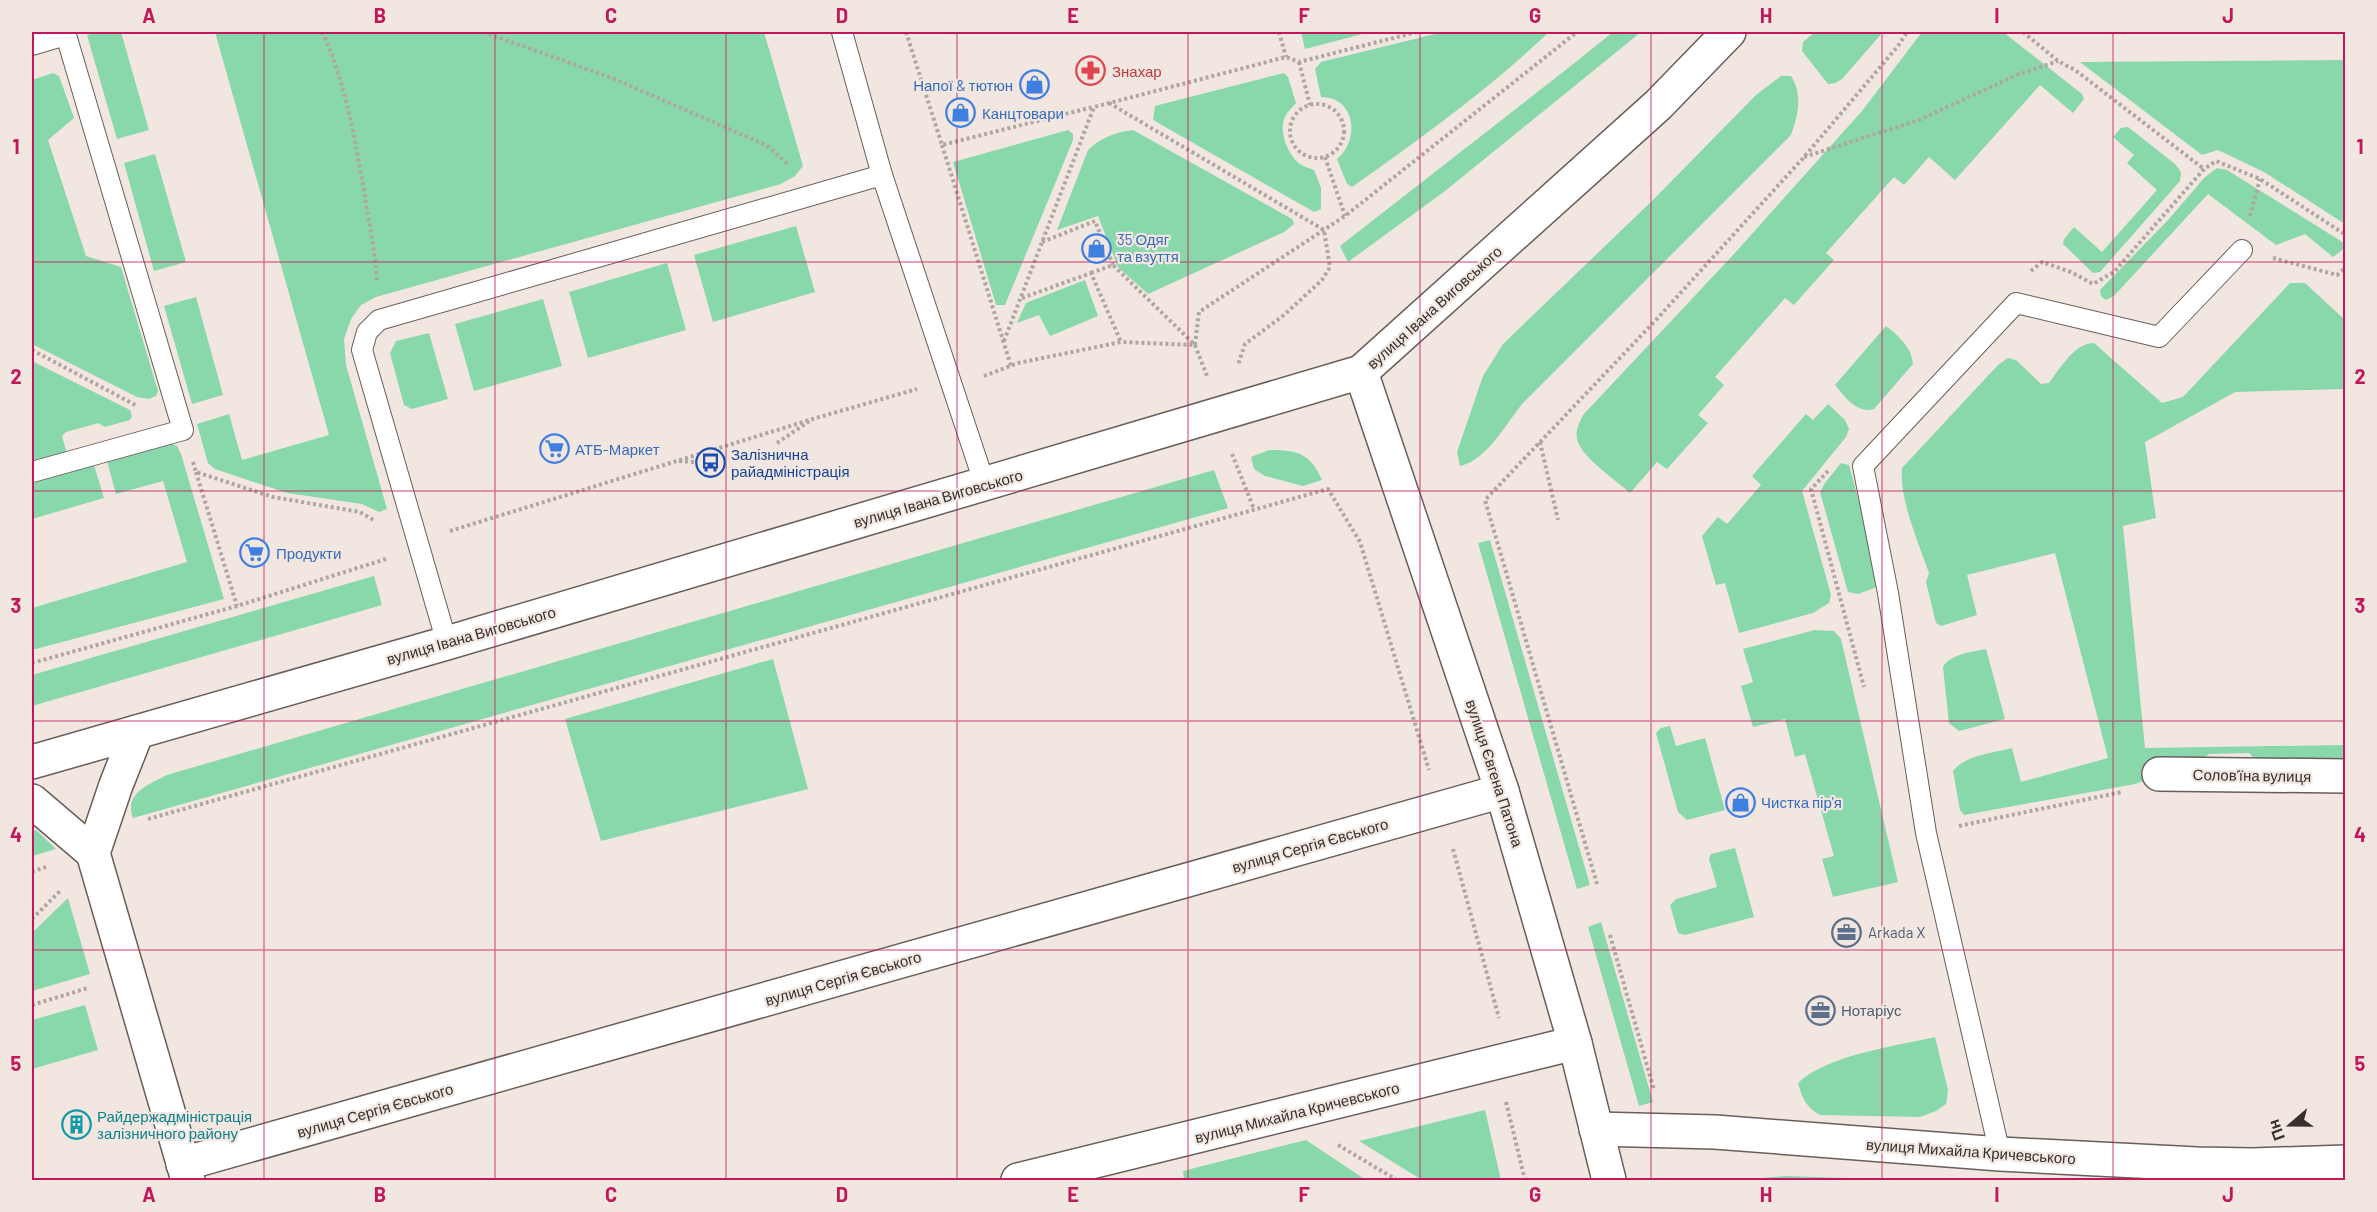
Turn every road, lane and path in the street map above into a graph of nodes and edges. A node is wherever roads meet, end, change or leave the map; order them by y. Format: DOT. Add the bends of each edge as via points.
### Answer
graph roads {
  1 [pos="322,32"];
  2 [pos="483,32"];
  3 [pos="844,32"];
  4 [pos="906,32"];
  5 [pos="1279,32"];
  6 [pos="1417,32"];
  7 [pos="1577,32"];
  8 [pos="1729,32"];
  9 [pos="1907,32"];
  10 [pos="2022,32"];
  11 [pos="66,33"];
  12 [pos="32,45"];
  13 [pos="1286,57"];
  14 [pos="2058,61"];
  15 [pos="1299,62"];
  16 [pos="1108,102"];
  17 [pos="1310,105"];
  18 [pos="1094,107"];
  19 [pos="942,145"];
  20 [pos="1325,157"];
  21 [pos="1804,157"];
  22 [pos="2204,169"];
  23 [pos="882,175"];
  24 [pos="821,193"];
  25 [pos="1345,216"];
  26 [pos="1324,230"];
  27 [pos="2346,235"];
  28 [pos="1042,242"];
  29 [pos="2242,250"];
  30 [pos="1113,265"];
  31 [pos="2346,267"];
  32 [pos="1091,273"];
  33 [pos="2026,275"];
  34 [pos="1021,298"];
  35 [pos="379,320"];
  36 [pos="1004,341"];
  37 [pos="1120,342"];
  38 [pos="1195,345"];
  39 [pos="32,350"];
  40 [pos="1011,366"];
  41 [pos="1361,372"];
  42 [pos="951,388"];
  43 [pos="1221,413"];
  44 [pos="816,418"];
  45 [pos="183,430"];
  46 [pos="1539,441"];
  47 [pos="777,443"];
  48 [pos="1233,459"];
  49 [pos="675,460"];
  50 [pos="1836,462"];
  51 [pos="710,463"];
  52 [pos="32,472"];
  53 [pos="196,472"];
  54 [pos="985,485"];
  55 [pos="1254,509"];
  56 [pos="1558,520"];
  57 [pos="419,548"];
  58 [pos="237,606"];
  59 [pos="447,643"];
  60 [pos="32,663"];
  61 [pos="1865,689"];
  62 [pos="137,732"];
  63 [pos="32,762"];
  64 [pos="2159,774"];
  65 [pos="2346,776"];
  66 [pos="1432,778"];
  67 [pos="1502,791"];
  68 [pos="32,801"];
  69 [pos="144,820"];
  70 [pos="1926,833"];
  71 [pos="1451,842"];
  72 [pos="93,853"];
  73 [pos="1597,884"];
  74 [pos="64,887"];
  75 [pos="32,919"];
  76 [pos="1610,935"];
  77 [pos="93,987"];
  78 [pos="32,1005"];
  79 [pos="1502,1028"];
  80 [pos="1575,1043"];
  81 [pos="1654,1091"];
  82 [pos="1504,1094"];
  83 [pos="1596,1130"];
  84 [pos="1332,1141"];
  85 [pos="2000,1154"];
  86 [pos="2346,1162"];
  87 [pos="186,1172"];
  88 [pos="1018,1180"];
  89 [pos="1397,1180"];
  90 [pos="1525,1180"];
  91 [pos="1609,1180"];
  1 -- 35 [label="path" via="335,59 358,159 376,263"];
  2 -- 24 [label="path" via="612,78 766,145"];
  3 -- 23 [label="lane"];
  4 -- 19 [label="path"];
  5 -- 13 [label="path"];
  6 -- 15 [label="path"];
  7 -- 25 [label="path"];
  8 -- 41 [label="street, вулиця Івана Виговського" via="1658,105"];
  9 -- 21 [label="path"];
  10 -- 14 [label="path"];
  11 -- 12 [label="lane"];
  11 -- 45 [label="lane"];
  13 -- 15 [label="path"];
  13 -- 16 [label="path"];
  14 -- 21 [label="path" via="2016,75 1919,120"];
  14 -- 22 [label="path"];
  15 -- 17 [label="path"];
  16 -- 18 [label="path"];
  16 -- 26 [label="path"];
  17 -- 20 [label="path" via="1336,111 1344,127 1342,145"];
  17 -- 20 [label="path" via="1302,108 1291,123 1292,140 1302,154"];
  18 -- 19 [label="path"];
  18 -- 28 [label="path"];
  19 -- 36 [label="path"];
  20 -- 25 [label="path"];
  21 -- 46 [label="path"];
  22 -- 27 [label="path" via="2216,161 2260,179"];
  22 -- 33 [label="path" via="2114,272 2093,284 2042,262"];
  23 -- 24 [label="lane"];
  23 -- 42 [label="lane"];
  24 -- 35 [label="lane"];
  25 -- 26 [label="path"];
  26 -- 38 [label="path" via="1199,312"];
  26 -- 43 [label="path" via="1330,267 1322,280 1284,315 1245,344"];
  28 -- 30 [label="path" via="1095,221"];
  28 -- 34 [label="path"];
  29 -- 31 [label="path" via="2337,275"];
  29 -- 70 [label="lane" via="2159,337 2016,303 1863,466 1888,593"];
  30 -- 32 [label="path"];
  30 -- 38 [label="path"];
  32 -- 34 [label="path"];
  32 -- 37 [label="path"];
  34 -- 36 [label="path"];
  35 -- 57 [label="lane" via="367,332 362,350"];
  36 -- 40 [label="path"];
  37 -- 38 [label="path"];
  37 -- 40 [label="path"];
  39 -- 45 [label="path"];
  40 -- 42 [label="path"];
  41 -- 43 [label="street, вулиця Івана Виговського"];
  41 -- 67 [label="street, вулиця Євгена Патона"];
  42 -- 44 [label="path" via="924,387"];
  42 -- 54 [label="lane"];
  43 -- 54 [label="street, вулиця Івана Виговського"];
  44 -- 47 [label="path"];
  44 -- 49 [label="path"];
  45 -- 52 [label="lane"];
  45 -- 53 [label="path"];
  46 -- 56 [label="path"];
  46 -- 73 [label="path" via="1485,501"];
  48 -- 55 [label="path"];
  49 -- 51 [label="path"];
  49 -- 57 [label="path" via="454,528"];
  50 -- 61 [label="path" via="1811,489"];
  53 -- 57 [label="path" via="273,497 360,512"];
  53 -- 58 [label="path"];
  54 -- 59 [label="street, вулиця Івана Виговського"];
  55 -- 66 [label="path" via="1328,489 1360,542"];
  55 -- 69 [label="path"];
  57 -- 58 [label="path"];
  57 -- 59 [label="lane"];
  58 -- 60 [label="path"];
  59 -- 62 [label="street, вулиця Івана Виговського"];
  62 -- 63 [label="street, вулиця Івана Виговського"];
  62 -- 72 [label="street"];
  64 -- 65 [label="street, Соловʼїна вулиця"];
  64 -- 70 [label="path" via="2144,788"];
  67 -- 80 [label="street, вулиця Євгена Патона"];
  67 -- 87 [label="street, вулиця Сергія Євського"];
  68 -- 72 [label="street"];
  70 -- 85 [label="lane"];
  71 -- 79 [label="path"];
  72 -- 87 [label="street"];
  74 -- 75 [label="path"];
  76 -- 81 [label="path"];
  77 -- 78 [label="path"];
  80 -- 83 [label="street, вулиця Євгена Патона"];
  80 -- 88 [label="street, вулиця Михайла Кричевського"];
  82 -- 90 [label="path"];
  83 -- 85 [label="street, вулиця Михайла Кричевського" via="1715,1132"];
  83 -- 91 [label="street, вулиця Євгена Патона"];
  84 -- 89 [label="path"];
  85 -- 86 [label="street, вулиця Михайла Кричевського" via="2252,1166"];
}
